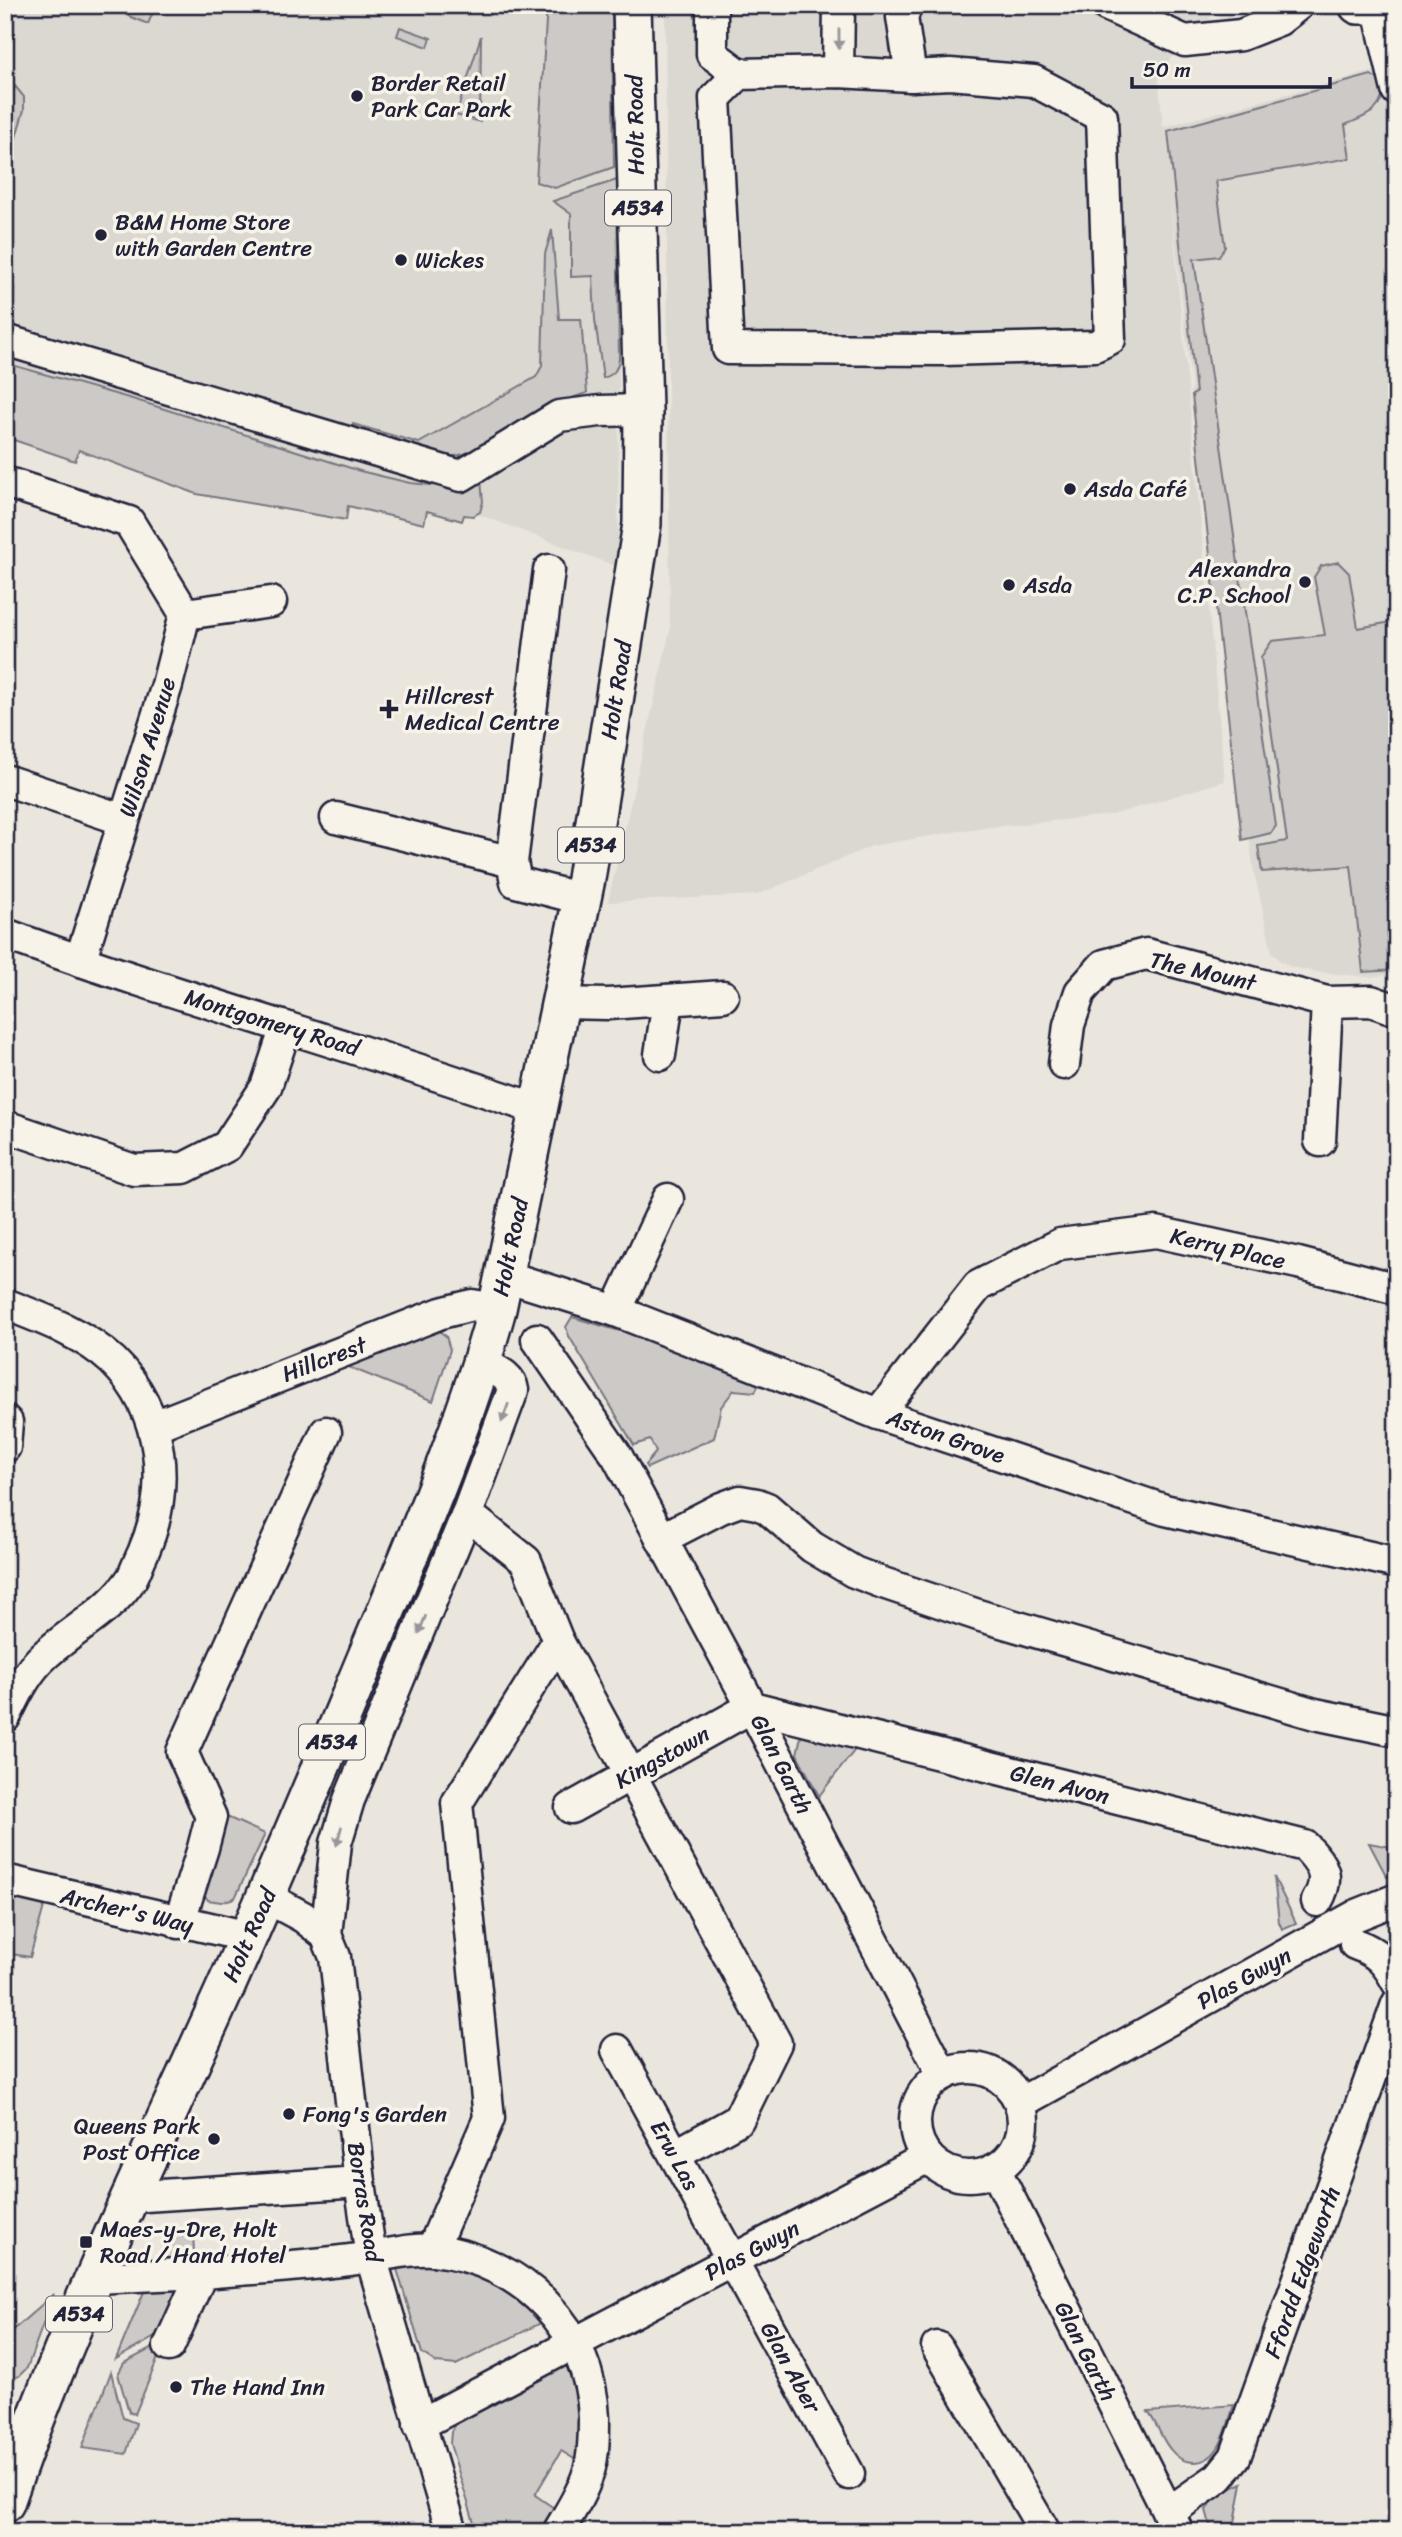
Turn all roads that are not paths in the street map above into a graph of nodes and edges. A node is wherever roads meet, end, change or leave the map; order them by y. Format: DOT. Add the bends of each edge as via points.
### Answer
graph roads {
  1 [pos="632,5"];
  2 [pos="712,5"];
  3 [pos="839,5"];
  4 [pos="907,5"];
  5 [pos="1106,5"];
  6 [pos="1298,5"];
  7 [pos="1358,5"];
  8 [pos="1365,5"];
  9 [pos="1377,5"];
  10 [pos="838,72"];
  11 [pos="739,74"];
  12 [pos="911,76"];
  13 [pos="1397,90"];
  14 [pos="5,340"];
  15 [pos="643,410"];
  16 [pos="5,482"];
  17 [pos="549,570"];
  18 [pos="271,602"];
  19 [pos="185,614"];
  20 [pos="5,780"];
  21 [pos="336,818"];
  22 [pos="124,820"];
  23 [pos="512,862"];
  24 [pos="582,899"];
  25 [pos="5,934"];
  26 [pos="79,961"];
  27 [pos="723,996"];
  28 [pos="668,1000"];
  29 [pos="1327,1002"];
  30 [pos="560,1003"];
  31 [pos="1397,1010"];
  32 [pos="286,1027"];
  33 [pos="660,1055"];
  34 [pos="1064,1064"];
  35 [pos="538,1110"];
  36 [pos="5,1126"];
  37 [pos="1320,1141"];
  38 [pos="668,1199"];
  39 [pos="1397,1289"];
  40 [pos="501,1293"];
  41 [pos="5,1304"];
  42 [pos="615,1311"];
  43 [pos="537,1339"];
  44 [pos="482,1363"];
  45 [pos="878,1414"];
  46 [pos="5,1420"];
  47 [pos="154,1426"];
  48 [pos="326,1432"];
  49 [pos="5,1447"];
  50 [pos="467,1514"];
  51 [pos="661,1539"];
  52 [pos="1397,1563"];
  53 [pos="558,1641"];
  54 [pos="752,1707"];
  55 [pos="5,1717"];
  56 [pos="1397,1731"];
  57 [pos="630,1775"];
  58 [pos="571,1808"];
  59 [pos="5,1880"];
  60 [pos="266,1897"];
  61 [pos="1397,1899"];
  62 [pos="1317,1901"];
  63 [pos="179,1923"];
  64 [pos="1356,1930"];
  65 [pos="326,1935"];
  66 [pos="249,1937"];
  67 [pos="1397,1982"];
  68 [pos="1397,2004"];
  69 [pos="618,2050"];
  70 [pos="943,2075"];
  71 [pos="1020,2103"];
  72 [pos="675,2155"];
  73 [pos="928,2157"];
  74 [pos="995,2169"];
  75 [pos="360,2182"];
  76 [pos="131,2197"];
  77 [pos="432,2250"];
  78 [pos="371,2257"];
  79 [pos="732,2260"];
  80 [pos="202,2273"];
  81 [pos="94,2278"];
  82 [pos="575,2343"];
  83 [pos="169,2346"];
  84 [pos="937,2347"];
  85 [pos="419,2425"];
  86 [pos="17,2430"];
  87 [pos="849,2474"];
  88 [pos="5,2502"];
  89 [pos="1173,2522"];
  90 [pos="452,2532"];
  91 [pos="558,2532"];
  92 [pos="1045,2532"];
  1 -- 15 [label="main road, Holt Road / A534"];
  2 -- 11 [label="street" via="712,54"];
  3 -- 10 [label="street, one-way"];
  4 -- 12 [label="street" via="902,18"];
  5 -- 6 [label="street" via="1185,41 1241,35 1279,20"];
  7 -- 8 [label="main road"];
  9 -- 13 [label="street"];
  10 -- 11 [label="street"];
  10 -- 12 [label="street"];
  11 -- 12 [label="street" via="715,98 728,349 944,351 1095,346 1110,338 1102,117 1034,81 950,74"];
  14 -- 15 [label="street" via="461,476 559,416"];
  15 -- 24 [label="main road, Holt Road / A534" via="642,524"];
  16 -- 19 [label="street" via="129,522"];
  17 -- 23 [label="street"];
  18 -- 19 [label="street"];
  19 -- 22 [label="street, Wilson Avenue"];
  20 -- 22 [label="street"];
  21 -- 23 [label="street"];
  22 -- 26 [label="street, Wilson Avenue"];
  23 -- 24 [label="street" via="516,882"];
  24 -- 30 [label="main road, Holt Road / A534"];
  25 -- 26 [label="street, Montgomery Road"];
  26 -- 32 [label="street, Montgomery Road"];
  27 -- 28 [label="street"];
  28 -- 30 [label="street"];
  28 -- 33 [label="street"];
  29 -- 31 [label="street, The Mount" via="1371,1001"];
  29 -- 34 [label="street, The Mount" via="1146,954 1104,965 1080,992 1069,1025"];
  29 -- 37 [label="street"];
  30 -- 35 [label="main road, Holt Road / A534"];
  32 -- 35 [label="street, Montgomery Road"];
  32 -- 36 [label="street" via="266,1087 227,1146 184,1168 134,1170"];
  35 -- 40 [label="main road, Holt Road / A534"];
  38 -- 42 [label="street"];
  39 -- 45 [label="street, Kerry Place" via="1156,1231 1060,1244 978,1286"];
  40 -- 42 [label="street, Aston Grove"];
  40 -- 44 [label="main road, Holt Road / A534"];
  40 -- 47 [label="street, Hillcrest"];
  41 -- 47 [label="street" via="59,1325 113,1361 139,1394"];
  42 -- 45 [label="street, Aston Grove"];
  43 -- 51 [label="street, Glan Garth" via="617,1456"];
  44 -- 50 [label="street, one-way" via="507,1376 513,1390"];
  44 -- 60 [label="main road, Holt Road / A534" via="440,1484"];
  45 -- 52 [label="street, Aston Grove" via="1165,1510"];
  46 -- 49 [label="street"];
  47 -- 55 [label="street" via="159,1506 132,1577 107,1608 43,1656 20,1685"];
  48 -- 63 [label="street" via="182,1752 211,1817"];
  50 -- 53 [label="street" via="526,1561"];
  50 -- 65 [label="street, one-way" via="349,1800 337,1843"];
  51 -- 54 [label="street, Glan Garth"];
  51 -- 56 [label="street" via="740,1501 757,1504 812,1546 854,1572 883,1583 1315,1714"];
  53 -- 57 [label="street"];
  53 -- 77 [label="street" via="457,1803 489,2118"];
  54 -- 57 [label="street, Kingstown"];
  54 -- 62 [label="street, Glen Avon" via="1305,1846 1324,1872 1325,1888"];
  54 -- 70 [label="street, Glan Garth"];
  57 -- 58 [label="street, Kingstown"];
  57 -- 72 [label="street" via="776,2043 738,2120"];
  59 -- 63 [label="street, Archer's Way"];
  60 -- 65 [label="street"];
  60 -- 66 [label="main road, Holt Road / A534"];
  61 -- 64 [label="street"];
  63 -- 66 [label="street, Archer's Way"];
  64 -- 67 [label="street"];
  64 -- 71 [label="street, Plas Gwyn"];
  65 -- 75 [label="street, Borras Road" via="335,1958"];
  66 -- 76 [label="main road, Holt Road / A534"];
  68 -- 89 [label="street, Ffordd Edgeworth" via="1235,2458"];
  69 -- 72 [label="street, Erw Las"];
  70 -- 71 [label="street" via="960,2068 997,2075"];
  70 -- 73 [label="street" via="930,2084 916,2112 919,2144"];
  71 -- 74 [label="street" via="1023,2118 1017,2148"];
  72 -- 79 [label="street, Erw Las"];
  73 -- 74 [label="street" via="959,2175"];
  73 -- 79 [label="street, Plas Gwyn"];
  74 -- 89 [label="street, Glan Garth"];
  75 -- 76 [label="street"];
  75 -- 78 [label="street, Borras Road"];
  76 -- 81 [label="main road, Holt Road / A534"];
  77 -- 78 [label="street"];
  77 -- 82 [label="street" via="471,2257 507,2272 543,2300"];
  78 -- 80 [label="street"];
  78 -- 85 [label="street, Borras Road"];
  79 -- 82 [label="street, Plas Gwyn"];
  79 -- 87 [label="street, Glan Aber"];
  80 -- 81 [label="street"];
  80 -- 83 [label="street"];
  81 -- 86 [label="main road, Holt Road / A534"];
  82 -- 85 [label="street, Plas Gwyn"];
  82 -- 91 [label="street" via="593,2396 594,2436 585,2480"];
  84 -- 92 [label="street"];
  85 -- 90 [label="street, Borras Road"];
  86 -- 88 [label="main road, Holt Road / A534"];
}
